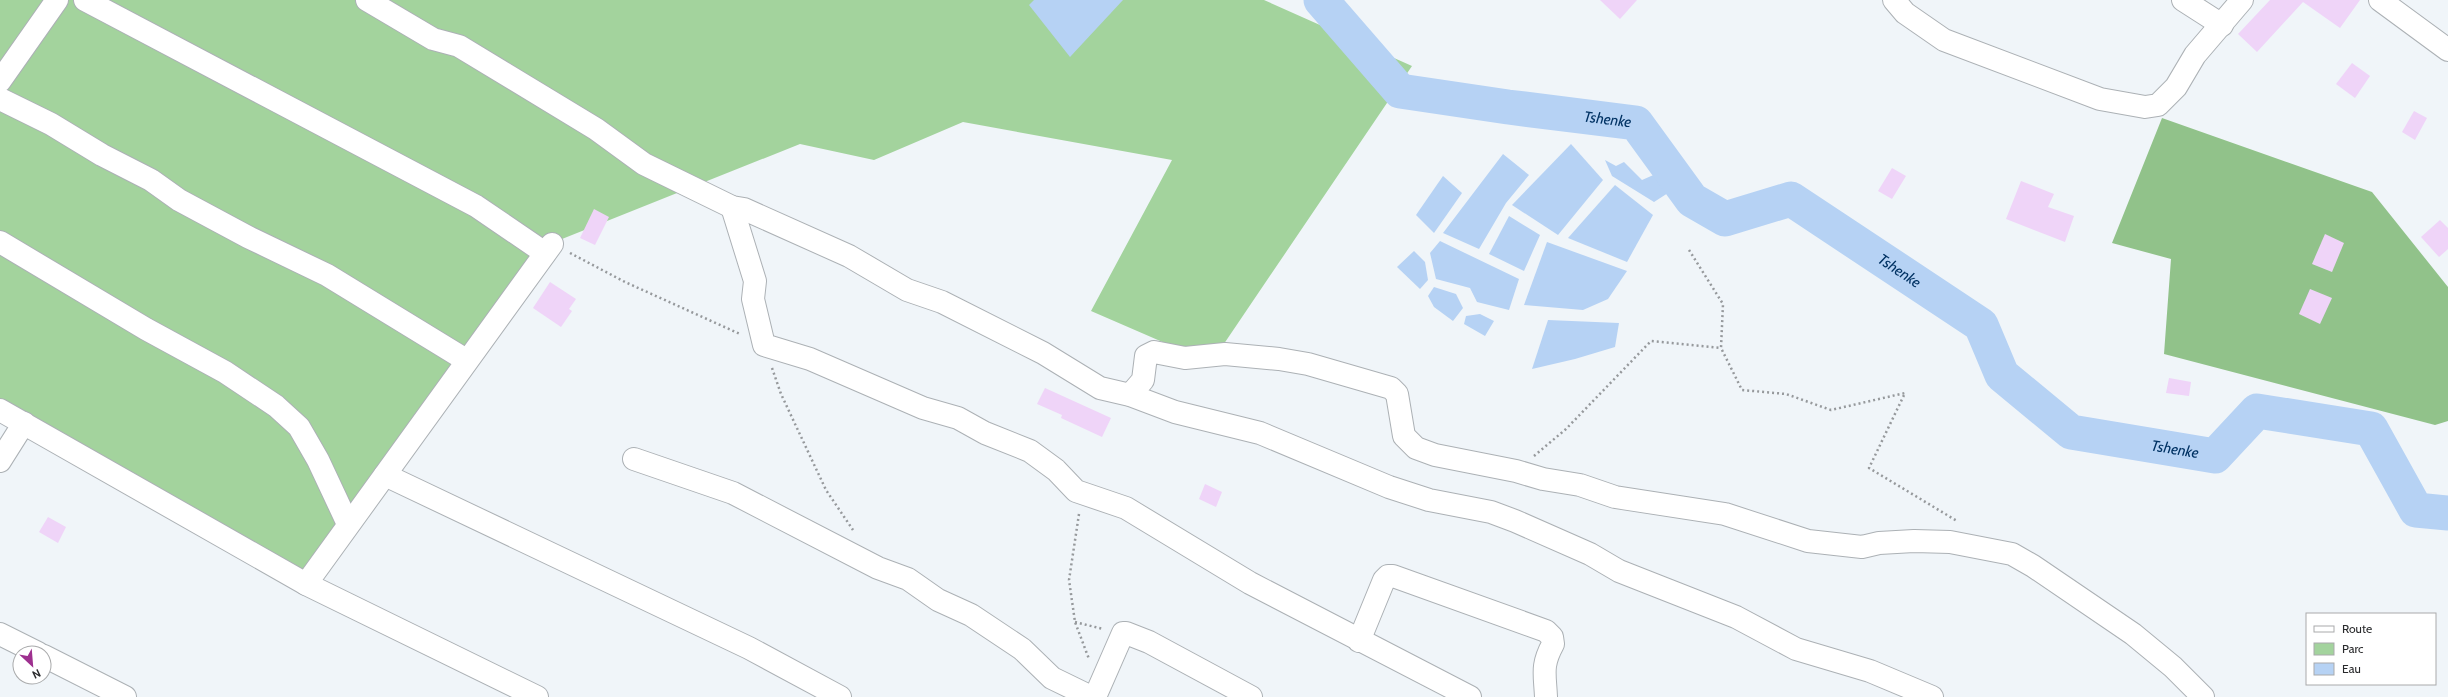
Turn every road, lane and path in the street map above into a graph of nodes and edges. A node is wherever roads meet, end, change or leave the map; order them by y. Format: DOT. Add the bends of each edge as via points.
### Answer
graph roads {
  1 [pos="57,0"];
  2 [pos="85,0"];
  3 [pos="367,0"];
  4 [pos="1894,0"];
  5 [pos="2183,0"];
  6 [pos="2242,0"];
  7 [pos="2380,0"];
  8 [pos="2222,25"];
  9 [pos="2448,50"];
  10 [pos="0,81"];
  11 [pos="0,99"];
  12 [pos="732,207"];
  13 [pos="0,242"];
  14 [pos="549,248"];
  15 [pos="1689,250"];
  16 [pos="764,345"];
  17 [pos="1721,348"];
  18 [pos="466,360"];
  19 [pos="1130,395"];
  20 [pos="0,410"];
  21 [pos="24,423"];
  22 [pos="634,459"];
  23 [pos="0,461"];
  24 [pos="1516,471"];
  25 [pos="385,475"];
  26 [pos="1085,495"];
  27 [pos="348,524"];
  28 [pos="1964,526"];
  29 [pos="857,532"];
  30 [pos="306,584"];
  31 [pos="1075,622"];
  32 [pos="1123,633"];
  33 [pos="0,634"];
  34 [pos="1358,641"];
  35 [pos="22,645"];
  36 [pos="52,660"];
  37 [pos="1090,662"];
  38 [pos="125,697"];
  39 [pos="537,697"];
  40 [pos="840,697"];
  41 [pos="1091,697"];
  42 [pos="1095,697"];
  43 [pos="1251,697"];
  44 [pos="1470,697"];
  45 [pos="1546,697"];
  46 [pos="1932,697"];
  47 [pos="2203,697"];
  1 -- 10 [label="street"];
  2 -- 14 [label="street" via="476,206"];
  3 -- 12 [label="street" via="433,39 459,46 596,129 644,164"];
  4 -- 8 [label="street" via="1905,13 1944,40 2100,99 2144,107 2158,105 2176,87 2195,55"];
  5 -- 8 [label="street"];
  6 -- 8 [label="street"];
  7 -- 9 [label="street"];
  11 -- 18 [label="street" via="51,124 102,156 151,180 179,200 242,234 327,275"];
  12 -- 16 [label="street" via="755,281 753,298"];
  12 -- 19 [label="street" via="744,209 849,256 908,290 942,302 1043,353 1100,388"];
  13 -- 27 [label="street" via="146,329 225,372 276,406 299,427 318,460"];
  14 -- 16 [label="path"];
  14 -- 18 [label="street"];
  15 -- 17 [label="path" via="1723,304"];
  16 -- 26 [label="street" via="810,359 923,408 958,418 985,433 1007,440 1044,460 1070,486"];
  16 -- 29 [label="path" via="781,394 826,490 851,528"];
  17 -- 24 [label="path" via="1651,341 1566,429"];
  17 -- 28 [label="path" via="1742,390 1786,394 1831,410 1905,394 1869,468"];
  18 -- 25 [label="street"];
  19 -- 24 [label="street" via="1143,380 1146,356 1154,352 1184,358 1240,355 1308,364 1391,388 1397,394 1404,436 1416,448 1472,464"];
  19 -- 46 [label="street" via="1175,412 1260,432 1429,500 1491,512 1515,521 1590,554 1619,571 1714,608 1796,649 1870,671"];
  20 -- 21 [label="street"];
  21 -- 23 [label="street"];
  21 -- 30 [label="street"];
  22 -- 41 [label="street" via="733,493 878,568 908,579 938,600 971,615 1022,649 1052,678"];
  24 -- 47 [label="street" via="1543,479 1580,485 1615,497 1726,514 1808,541 1862,547 1879,543 1914,541 1950,542 2012,554 2133,634 2173,667"];
  25 -- 27 [label="street"];
  25 -- 40 [label="street" via="749,648"];
  26 -- 31 [label="path" via="1078,519 1069,575"];
  26 -- 34 [label="street" via="1126,508 1250,582"];
  27 -- 30 [label="street"];
  30 -- 39 [label="street"];
  31 -- 32 [label="path"];
  31 -- 37 [label="path"];
  32 -- 42 [label="street"];
  32 -- 43 [label="street" via="1149,642"];
  33 -- 35 [label="street"];
  34 -- 44 [label="street"];
  34 -- 45 [label="street" via="1384,580 1388,576 1393,576 1546,631 1552,637 1553,644 1543,668"];
  36 -- 38 [label="street"];
}
